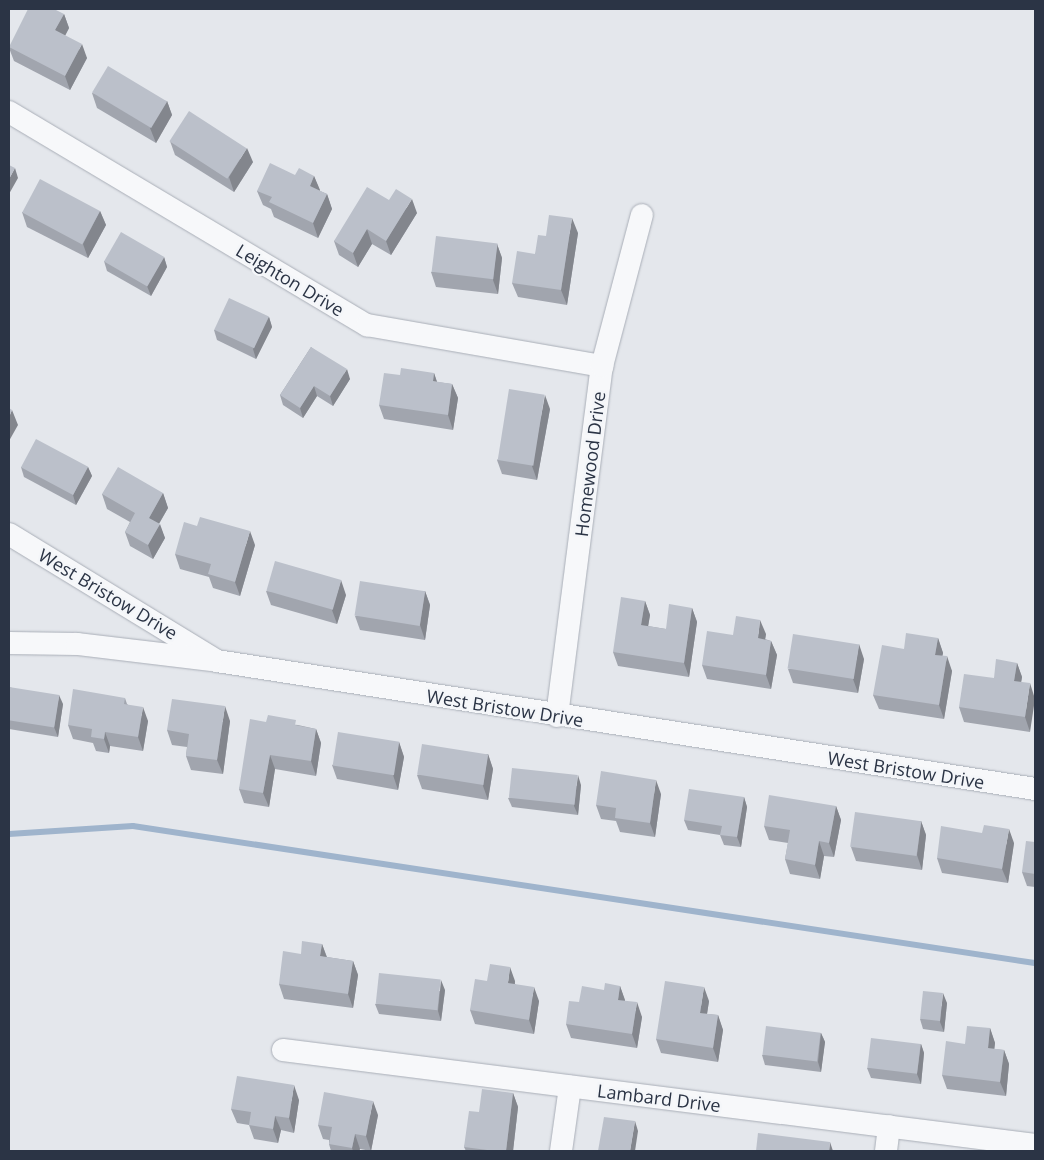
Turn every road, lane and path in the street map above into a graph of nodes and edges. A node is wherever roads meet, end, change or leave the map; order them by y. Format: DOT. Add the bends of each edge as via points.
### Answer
graph roads {
  1 [pos="9,112"];
  2 [pos="642,214"];
  3 [pos="602,366"];
  4 [pos="9,534"];
  5 [pos="9,643"];
  6 [pos="217,661"];
  7 [pos="557,716"];
  8 [pos="1035,789"];
  9 [pos="283,1050"];
  10 [pos="570,1087"];
  11 [pos="889,1126"];
  12 [pos="1035,1145"];
  13 [pos="561,1151"];
  14 [pos="886,1151"];
  1 -- 3 [label="street, Leighton Drive" via="367,326"];
  2 -- 3 [label="street, Homewood Drive"];
  3 -- 7 [label="street, Homewood Drive"];
  4 -- 6 [label="street, West Bristow Drive"];
  5 -- 6 [label="street" via="77,644"];
  6 -- 7 [label="street, West Bristow Drive"];
  7 -- 8 [label="street, West Bristow Drive"];
  9 -- 10 [label="street, Lambard Drive"];
  10 -- 11 [label="street, Lambard Drive"];
  10 -- 13 [label="street"];
  11 -- 12 [label="street, Lambard Drive"];
  11 -- 14 [label="street"];
}
